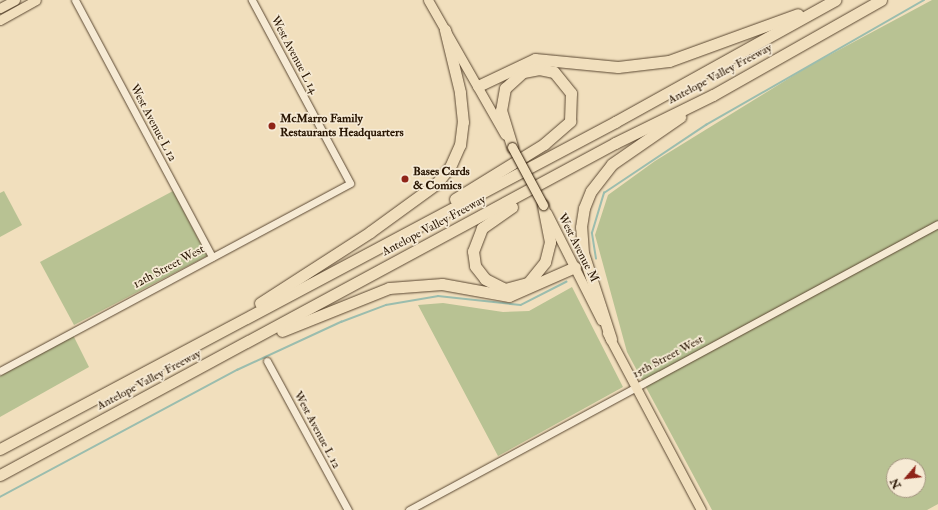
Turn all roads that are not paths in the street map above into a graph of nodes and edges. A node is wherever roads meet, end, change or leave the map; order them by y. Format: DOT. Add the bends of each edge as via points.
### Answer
graph roads {
  1 [pos="15,0"];
  2 [pos="36,0"];
  3 [pos="76,0"];
  4 [pos="252,0"];
  5 [pos="428,0"];
  6 [pos="834,0"];
  7 [pos="881,0"];
  8 [pos="0,8"];
  9 [pos="0,20"];
  10 [pos="445,30"];
  11 [pos="478,86"];
  12 [pos="713,95"];
  13 [pos="615,143"];
  14 [pos="512,147"];
  15 [pos="350,183"];
  16 [pos="542,205"];
  17 [pos="938,224"];
  18 [pos="379,246"];
  19 [pos="212,257"];
  20 [pos="575,267"];
  21 [pos="611,339"];
  22 [pos="252,340"];
  23 [pos="201,342"];
  24 [pos="268,361"];
  25 [pos="0,371"];
  26 [pos="635,387"];
  27 [pos="0,449"];
  28 [pos="0,475"];
  29 [pos="348,510"];
  30 [pos="409,510"];
  31 [pos="701,510"];
  1 -- 8 [label="main road"];
  2 -- 9 [label="main road"];
  3 -- 19 [label="street, West Avenue L 12"];
  4 -- 15 [label="street, West Avenue L 14"];
  5 -- 10 [label="main road, West Avenue M"];
  6 -- 11 [label="highway" via="669,61 618,67 535,59"];
  6 -- 18 [label="highway, Antelope Valley Freeway"];
  7 -- 12 [label="highway, Antelope Valley Freeway"];
  10 -- 11 [label="main road, West Avenue M"];
  10 -- 23 [label="highway" via="460,92 463,122 456,156 444,175 370,232"];
  11 -- 14 [label="main road, West Avenue M"];
  12 -- 13 [label="highway, Antelope Valley Freeway"];
  12 -- 21 [label="highway" via="612,164 587,200 581,227 583,253"];
  13 -- 16 [label="highway" via="482,228 475,238 473,258 480,274 491,284 505,289 522,287 541,271 550,242"];
  13 -- 22 [label="highway, Antelope Valley Freeway"];
  14 -- 16 [label="main road, West Avenue M, bridge"];
  14 -- 18 [label="highway" via="501,110 505,88 523,72 539,69 554,72 567,84 572,100 570,121 560,133"];
  15 -- 19 [label="street, 12th Street West"];
  16 -- 20 [label="main road, West Avenue M"];
  17 -- 26 [label="street, 15th Street West"];
  18 -- 23 [label="highway, Antelope Valley Freeway"];
  19 -- 25 [label="street, 12th Street West"];
  20 -- 21 [label="main road, West Avenue M"];
  20 -- 22 [label="highway" via="509,296 442,284 388,288"];
  21 -- 26 [label="main road, West Avenue M"];
  22 -- 28 [label="highway, Antelope Valley Freeway"];
  23 -- 27 [label="highway, Antelope Valley Freeway"];
  24 -- 29 [label="street, West Avenue L 12"];
  26 -- 30 [label="street, 15th Street West"];
  26 -- 31 [label="main road, West Avenue M"];
}
